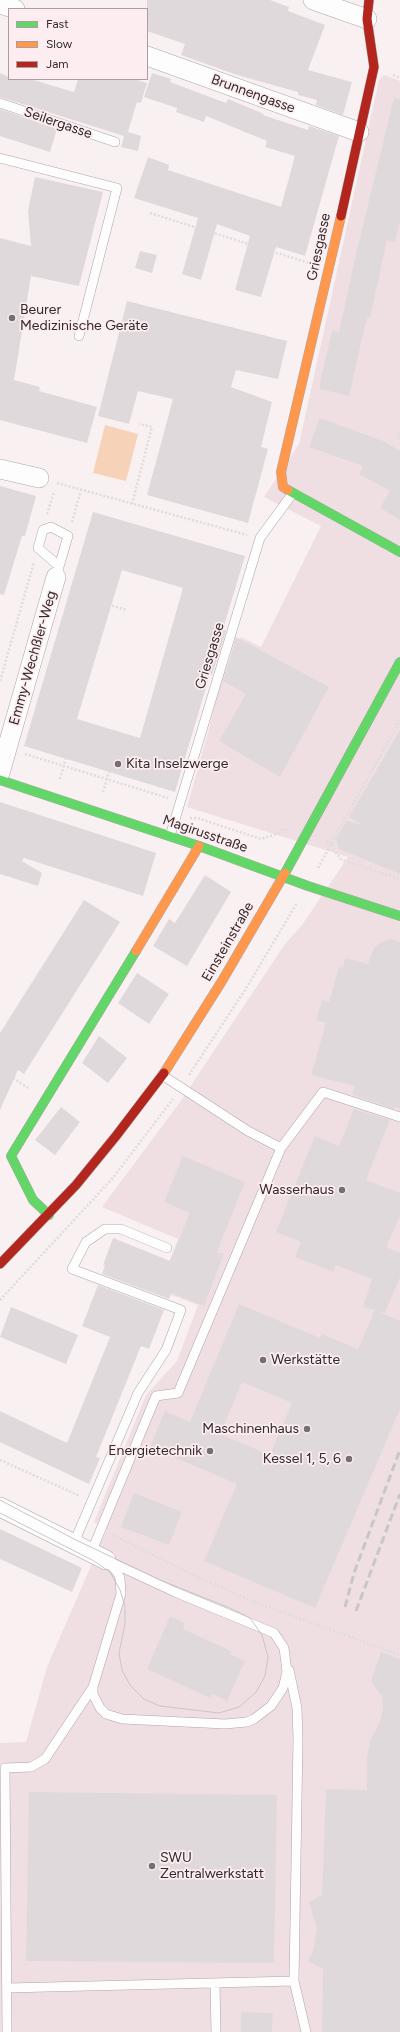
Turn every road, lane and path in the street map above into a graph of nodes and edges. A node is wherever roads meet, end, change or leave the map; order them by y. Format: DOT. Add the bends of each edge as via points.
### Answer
graph roads {
  1 [pos="313,0"];
  2 [pos="368,0"];
  3 [pos="0,4"];
  4 [pos="12,8"];
  5 [pos="367,19"];
  6 [pos="148,56"];
  7 [pos="0,103"];
  8 [pos="359,132"];
  9 [pos="115,142"];
  10 [pos="0,158"];
  11 [pos="150,213"];
  12 [pos="329,270"];
  13 [pos="79,336"];
  14 [pos="139,424"];
  15 [pos="400,431"];
  16 [pos="400,439"];
  17 [pos="0,469"];
  18 [pos="47,481"];
  19 [pos="81,490"];
  20 [pos="293,493"];
  21 [pos="132,504"];
  22 [pos="43,530"];
  23 [pos="68,536"];
  24 [pos="260,538"];
  25 [pos="38,548"];
  26 [pos="400,552"];
  27 [pos="56,577"];
  28 [pos="28,580"];
  29 [pos="127,610"];
  30 [pos="400,662"];
  31 [pos="0,681"];
  32 [pos="7,748"];
  33 [pos="66,758"];
  34 [pos="64,766"];
  35 [pos="109,772"];
  36 [pos="0,773"];
  37 [pos="107,779"];
  38 [pos="0,780"];
  39 [pos="59,780"];
  40 [pos="103,793"];
  41 [pos="180,802"];
  42 [pos="170,836"];
  43 [pos="307,836"];
  44 [pos="199,846"];
  45 [pos="282,877"];
  46 [pos="400,879"];
  47 [pos="400,916"];
  48 [pos="0,1068"];
  49 [pos="162,1075"];
  50 [pos="44,1100"];
  51 [pos="400,1117"];
  52 [pos="281,1148"];
  53 [pos="48,1215"];
  54 [pos="167,1248"];
  55 [pos="0,1264"];
  56 [pos="0,1460"];
  57 [pos="91,1501"];
  58 [pos="0,1507"];
  59 [pos="101,1530"];
  60 [pos="73,1545"];
  61 [pos="98,1557"];
  62 [pos="400,1655"];
  63 [pos="287,1663"];
  64 [pos="93,1687"];
  65 [pos="294,1981"];
  66 [pos="215,1982"];
  67 [pos="6,1988"];
  68 [pos="7,2032"];
  69 [pos="216,2032"];
  70 [pos="306,2032"];
  1 -- 5 [label="street"];
  2 -- 5 [label="street, Griesgasse"];
  3 -- 4 [label="street"];
  5 -- 8 [label="street, Griesgasse" via="374,67"];
  6 -- 8 [label="street, Brunnengasse"];
  7 -- 9 [label="lane, Seilergasse"];
  8 -- 12 [label="street, Griesgasse"];
  10 -- 13 [label="lane" via="117,188"];
  11 -- 12 [label="path"];
  12 -- 20 [label="street, Griesgasse" via="281,472 283,487"];
  14 -- 21 [label="path" via="152,427"];
  15 -- 16 [label="path" via="397,437"];
  17 -- 18 [label="street"];
  18 -- 19 [label="path"];
  18 -- 22 [label="path"];
  19 -- 21 [label="path"];
  19 -- 23 [label="path"];
  20 -- 24 [label="lane, Griesgasse"];
  20 -- 26 [label="street, Griesgasse"];
  21 -- 24 [label="path"];
  22 -- 23 [label="lane" via="51,527"];
  22 -- 25 [label="lane"];
  23 -- 27 [label="lane, Emmy-Wechßler-Weg"];
  24 -- 41 [label="lane, Griesgasse"];
  25 -- 27 [label="lane"];
  25 -- 28 [label="path"];
  27 -- 28 [label="path"];
  27 -- 29 [label="path"];
  27 -- 32 [label="street, Emmy-Wechßler-Weg"];
  28 -- 31 [label="path"];
  30 -- 43 [label="street, Einsteinstraße"];
  32 -- 34 [label="path"];
  32 -- 36 [label="street, Emmy-Wechßler-Weg"];
  33 -- 34 [label="path"];
  34 -- 37 [label="path"];
  34 -- 39 [label="path"];
  35 -- 37 [label="path"];
  37 -- 40 [label="path"];
  37 -- 41 [label="path"];
  38 -- 42 [label="street, Magirusstraße"];
  41 -- 42 [label="lane, Griesgasse"];
  41 -- 43 [label="path" via="197,818 261,839 277,834 283,829"];
  42 -- 44 [label="street, Magirusstraße"];
  43 -- 45 [label="street, Einsteinstraße"];
  43 -- 46 [label="path" via="332,844 334,851 342,860"];
  44 -- 45 [label="street, Magirusstraße"];
  44 -- 50 [label="street"];
  45 -- 47 [label="street, Magirusstraße"];
  45 -- 49 [label="street, Einsteinstraße" via="222,981"];
  48 -- 50 [label="path"];
  49 -- 52 [label="lane" via="248,1131"];
  49 -- 53 [label="street, Einsteinstraße" via="112,1142"];
  50 -- 53 [label="street" via="11,1156 33,1200"];
  51 -- 52 [label="lane" via="323,1092"];
  52 -- 59 [label="lane" via="178,1393 156,1396"];
  53 -- 55 [label="street, Einsteinstraße"];
  54 -- 57 [label="lane" via="121,1228 105,1229 86,1242 72,1269 182,1310 166,1350 138,1393"];
  56 -- 57 [label="path"];
  57 -- 60 [label="lane"];
  58 -- 60 [label="street"];
  59 -- 61 [label="lane"];
  59 -- 62 [label="path" via="193,1575 258,1603"];
  60 -- 61 [label="street"];
  61 -- 63 [label="lane" via="268,1630 282,1643"];
  61 -- 64 [label="lane" via="118,1572 122,1594"];
  63 -- 64 [label="lane" via="283,1688 271,1706 254,1719 236,1723 122,1719 106,1714 100,1708 93,1694"];
  63 -- 65 [label="lane" via="296,1700 298,1739"];
  64 -- 67 [label="lane" via="45,1758 31,1767 5,1768"];
  65 -- 66 [label="lane"];
  65 -- 70 [label="lane"];
  66 -- 67 [label="lane"];
  66 -- 69 [label="lane"];
  67 -- 68 [label="lane"];
}
